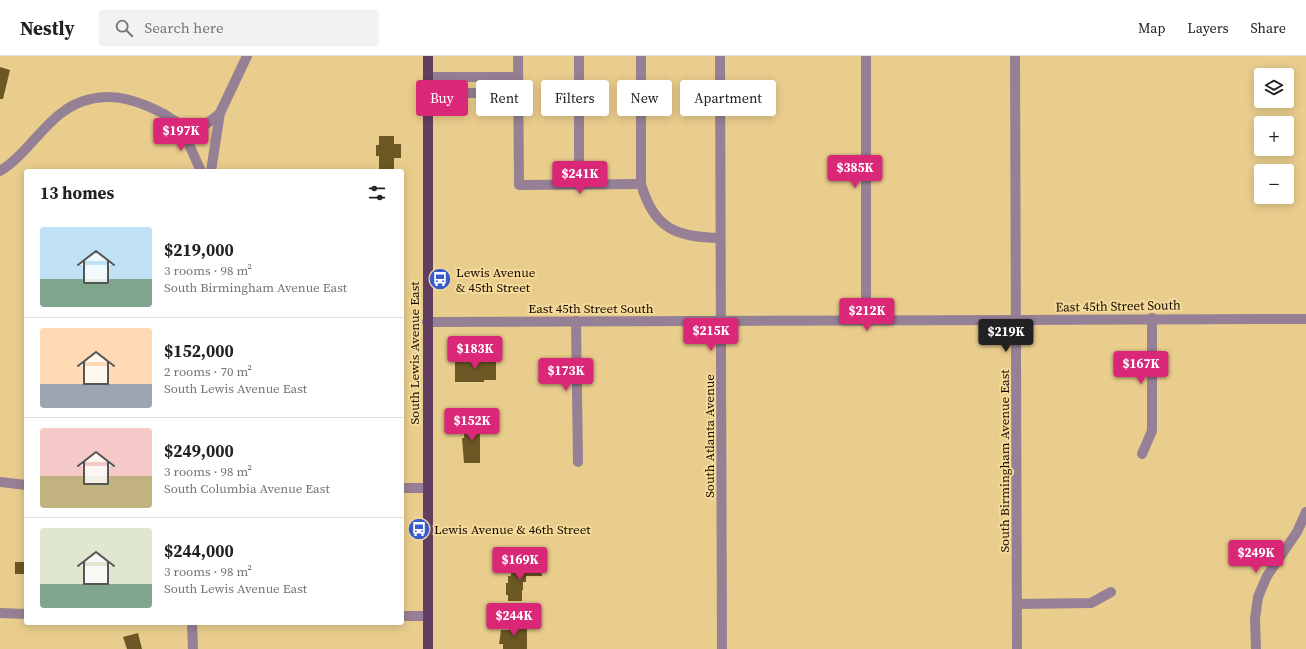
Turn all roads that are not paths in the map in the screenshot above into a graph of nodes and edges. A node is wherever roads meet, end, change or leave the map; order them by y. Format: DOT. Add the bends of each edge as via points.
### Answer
graph roads {
  1 [pos="247,56"];
  2 [pos="428,56"];
  3 [pos="518,56"];
  4 [pos="579,56"];
  5 [pos="641,56"];
  6 [pos="720,56"];
  7 [pos="866,56"];
  8 [pos="1015,56"];
  9 [pos="428,76"];
  10 [pos="475,77"];
  11 [pos="518,78"];
  12 [pos="428,80"];
  13 [pos="468,93"];
  14 [pos="475,93"];
  15 [pos="220,113"];
  16 [pos="428,116"];
  17 [pos="518,116"];
  18 [pos="180,125"];
  19 [pos="200,169"];
  20 [pos="211,169"];
  21 [pos="0,172"];
  22 [pos="580,184"];
  23 [pos="641,184"];
  24 [pos="720,238"];
  25 [pos="1152,318"];
  26 [pos="1306,319"];
  27 [pos="1016,320"];
  28 [pos="576,321"];
  29 [pos="722,321"];
  30 [pos="866,321"];
  31 [pos="427,322"];
  32 [pos="1142,454"];
  33 [pos="578,462"];
  34 [pos="0,482"];
  35 [pos="24,485"];
  36 [pos="404,488"];
  37 [pos="428,488"];
  38 [pos="1306,512"];
  39 [pos="1110,592"];
  40 [pos="1017,604"];
  41 [pos="0,613"];
  42 [pos="24,614"];
  43 [pos="404,616"];
  44 [pos="428,616"];
  45 [pos="192,625"];
  46 [pos="193,649"];
  47 [pos="428,649"];
  48 [pos="722,649"];
  49 [pos="1017,649"];
  50 [pos="1256,649"];
  1 -- 15 [label="street"];
  2 -- 9 [label="main road, South Lewis Avenue East"];
  3 -- 11 [label="street"];
  4 -- 22 [label="street"];
  5 -- 23 [label="street"];
  6 -- 24 [label="street, South Atlanta Avenue"];
  7 -- 30 [label="street"];
  8 -- 27 [label="street, South Birmingham Avenue East"];
  9 -- 10 [label="street"];
  9 -- 12 [label="main road, South Lewis Avenue East"];
  10 -- 11 [label="street"];
  10 -- 14 [label="street"];
  13 -- 14 [label="street"];
  15 -- 18 [label="street" via="210,122 196,127"];
  15 -- 20 [label="street"];
  16 -- 31 [label="main road, South Lewis Avenue East"];
  17 -- 22 [label="street" via="519,185"];
  18 -- 19 [label="street"];
  18 -- 21 [label="street" via="164,114 131,99 90,99 74,105 56,117 12,164"];
  22 -- 23 [label="street"];
  23 -- 24 [label="street" via="657,218 675,232 690,237"];
  24 -- 29 [label="street, South Atlanta Avenue"];
  25 -- 26 [label="street, East 45th Street South"];
  25 -- 27 [label="street, East 45th Street South"];
  25 -- 32 [label="street" via="1152,431"];
  27 -- 30 [label="street, East 45th Street South"];
  27 -- 40 [label="street, South Birmingham Avenue East"];
  28 -- 29 [label="street, East 45th Street South"];
  28 -- 31 [label="street, East 45th Street South"];
  28 -- 33 [label="street"];
  29 -- 30 [label="street, East 45th Street South"];
  29 -- 48 [label="street, South Atlanta Avenue"];
  31 -- 37 [label="main road, South Lewis Avenue East"];
  34 -- 35 [label="street"];
  36 -- 37 [label="street"];
  37 -- 44 [label="main road, South Lewis Avenue East"];
  38 -- 50 [label="street" via="1297,532 1267,576 1258,597 1255,619"];
  39 -- 40 [label="street" via="1091,603"];
  40 -- 49 [label="street, South Birmingham Avenue East"];
  41 -- 42 [label="street"];
  43 -- 44 [label="street"];
  44 -- 47 [label="main road, South Lewis Avenue East"];
  45 -- 46 [label="street"];
}
